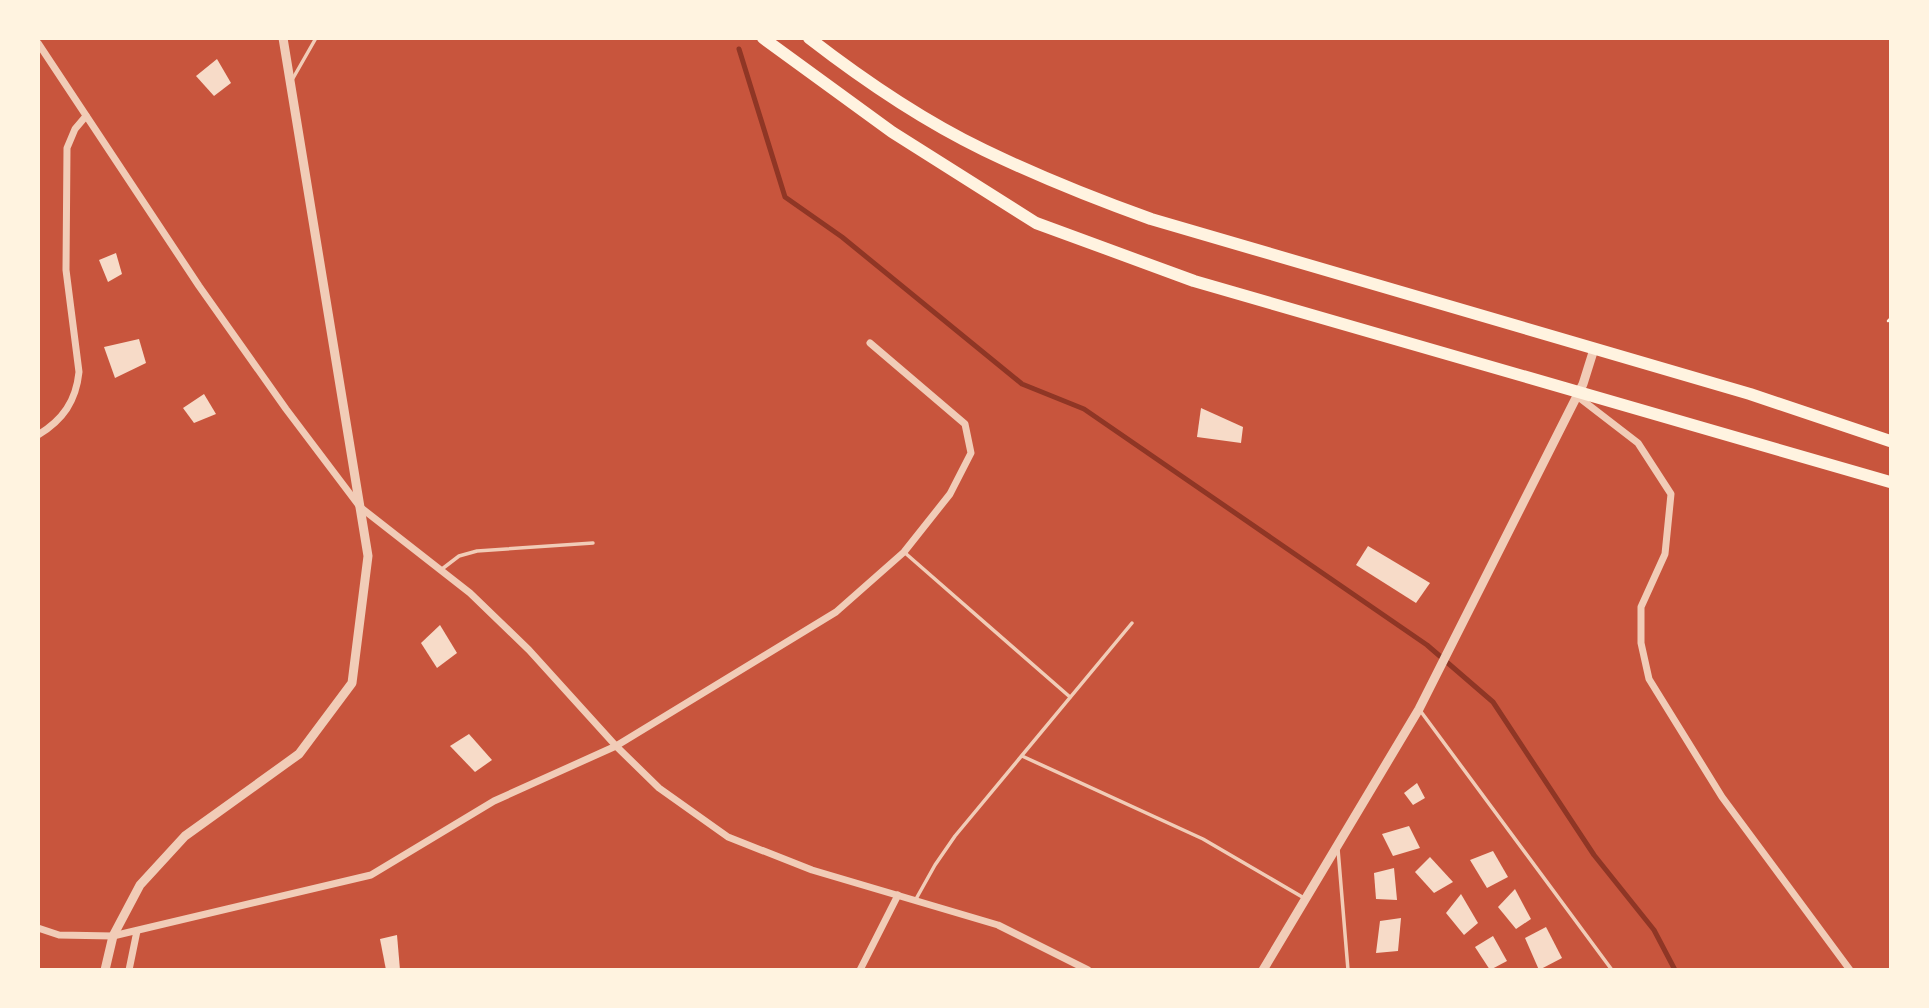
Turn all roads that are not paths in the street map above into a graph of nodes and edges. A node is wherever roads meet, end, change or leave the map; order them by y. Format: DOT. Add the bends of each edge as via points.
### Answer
graph roads {
  1 [pos="283,38"];
  2 [pos="316,38"];
  3 [pos="763,38"];
  4 [pos="809,38"];
  5 [pos="38,43"];
  6 [pos="289,85"];
  7 [pos="86,116"];
  8 [pos="870,343"];
  9 [pos="1594,349"];
  10 [pos="1578,394"];
  11 [pos="38,435"];
  12 [pos="1891,441"];
  13 [pos="1891,482"];
  14 [pos="360,507"];
  15 [pos="593,543"];
  16 [pos="904,552"];
  17 [pos="442,569"];
  18 [pos="1132,623"];
  19 [pos="1070,697"];
  20 [pos="1419,709"];
  21 [pos="616,746"];
  22 [pos="1022,756"];
  23 [pos="1338,846"];
  24 [pos="898,895"];
  25 [pos="1306,899"];
  26 [pos="915,901"];
  27 [pos="38,928"];
  28 [pos="137,931"];
  29 [pos="113,936"];
  30 [pos="1848,969"];
  31 [pos="105,970"];
  32 [pos="129,970"];
  33 [pos="860,970"];
  34 [pos="1088,970"];
  35 [pos="1263,970"];
  36 [pos="1348,970"];
  37 [pos="1612,970"];
  1 -- 6 [label="street"];
  2 -- 6 [label="lane"];
  3 -- 10 [label="highway" via="892,132 1036,223 1194,281"];
  4 -- 9 [label="highway" via="930,120 1093,198"];
  5 -- 7 [label="street"];
  6 -- 14 [label="street"];
  7 -- 11 [label="street" via="67,148 66,270 78,383 66,411"];
  7 -- 14 [label="street" via="199,286"];
  8 -- 16 [label="street" via="965,424 971,453 950,494"];
  9 -- 10 [label="street"];
  9 -- 12 [label="highway"];
  10 -- 13 [label="highway"];
  10 -- 20 [label="street"];
  10 -- 30 [label="street" via="1637,443 1671,494 1665,554 1642,607 1641,643 1649,679 1722,797"];
  14 -- 17 [label="street"];
  14 -- 29 [label="street" via="368,556 352,682 299,754 185,836 140,885"];
  15 -- 17 [label="lane" via="477,551 459,556"];
  16 -- 19 [label="lane"];
  16 -- 21 [label="street" via="836,612"];
  17 -- 21 [label="street" via="529,650"];
  18 -- 19 [label="lane"];
  19 -- 22 [label="lane"];
  20 -- 23 [label="street"];
  20 -- 37 [label="lane"];
  21 -- 24 [label="street" via="659,788 728,837 812,870"];
  21 -- 28 [label="street" via="494,801 371,875"];
  22 -- 25 [label="lane" via="1203,839"];
  22 -- 26 [label="lane" via="945,850"];
  23 -- 25 [label="street"];
  23 -- 36 [label="lane"];
  24 -- 26 [label="street"];
  24 -- 33 [label="street"];
  25 -- 35 [label="street"];
  26 -- 34 [label="street" via="998,925"];
  27 -- 29 [label="street" via="59,935"];
  28 -- 29 [label="street"];
  28 -- 32 [label="street"];
  29 -- 31 [label="street"];
}
